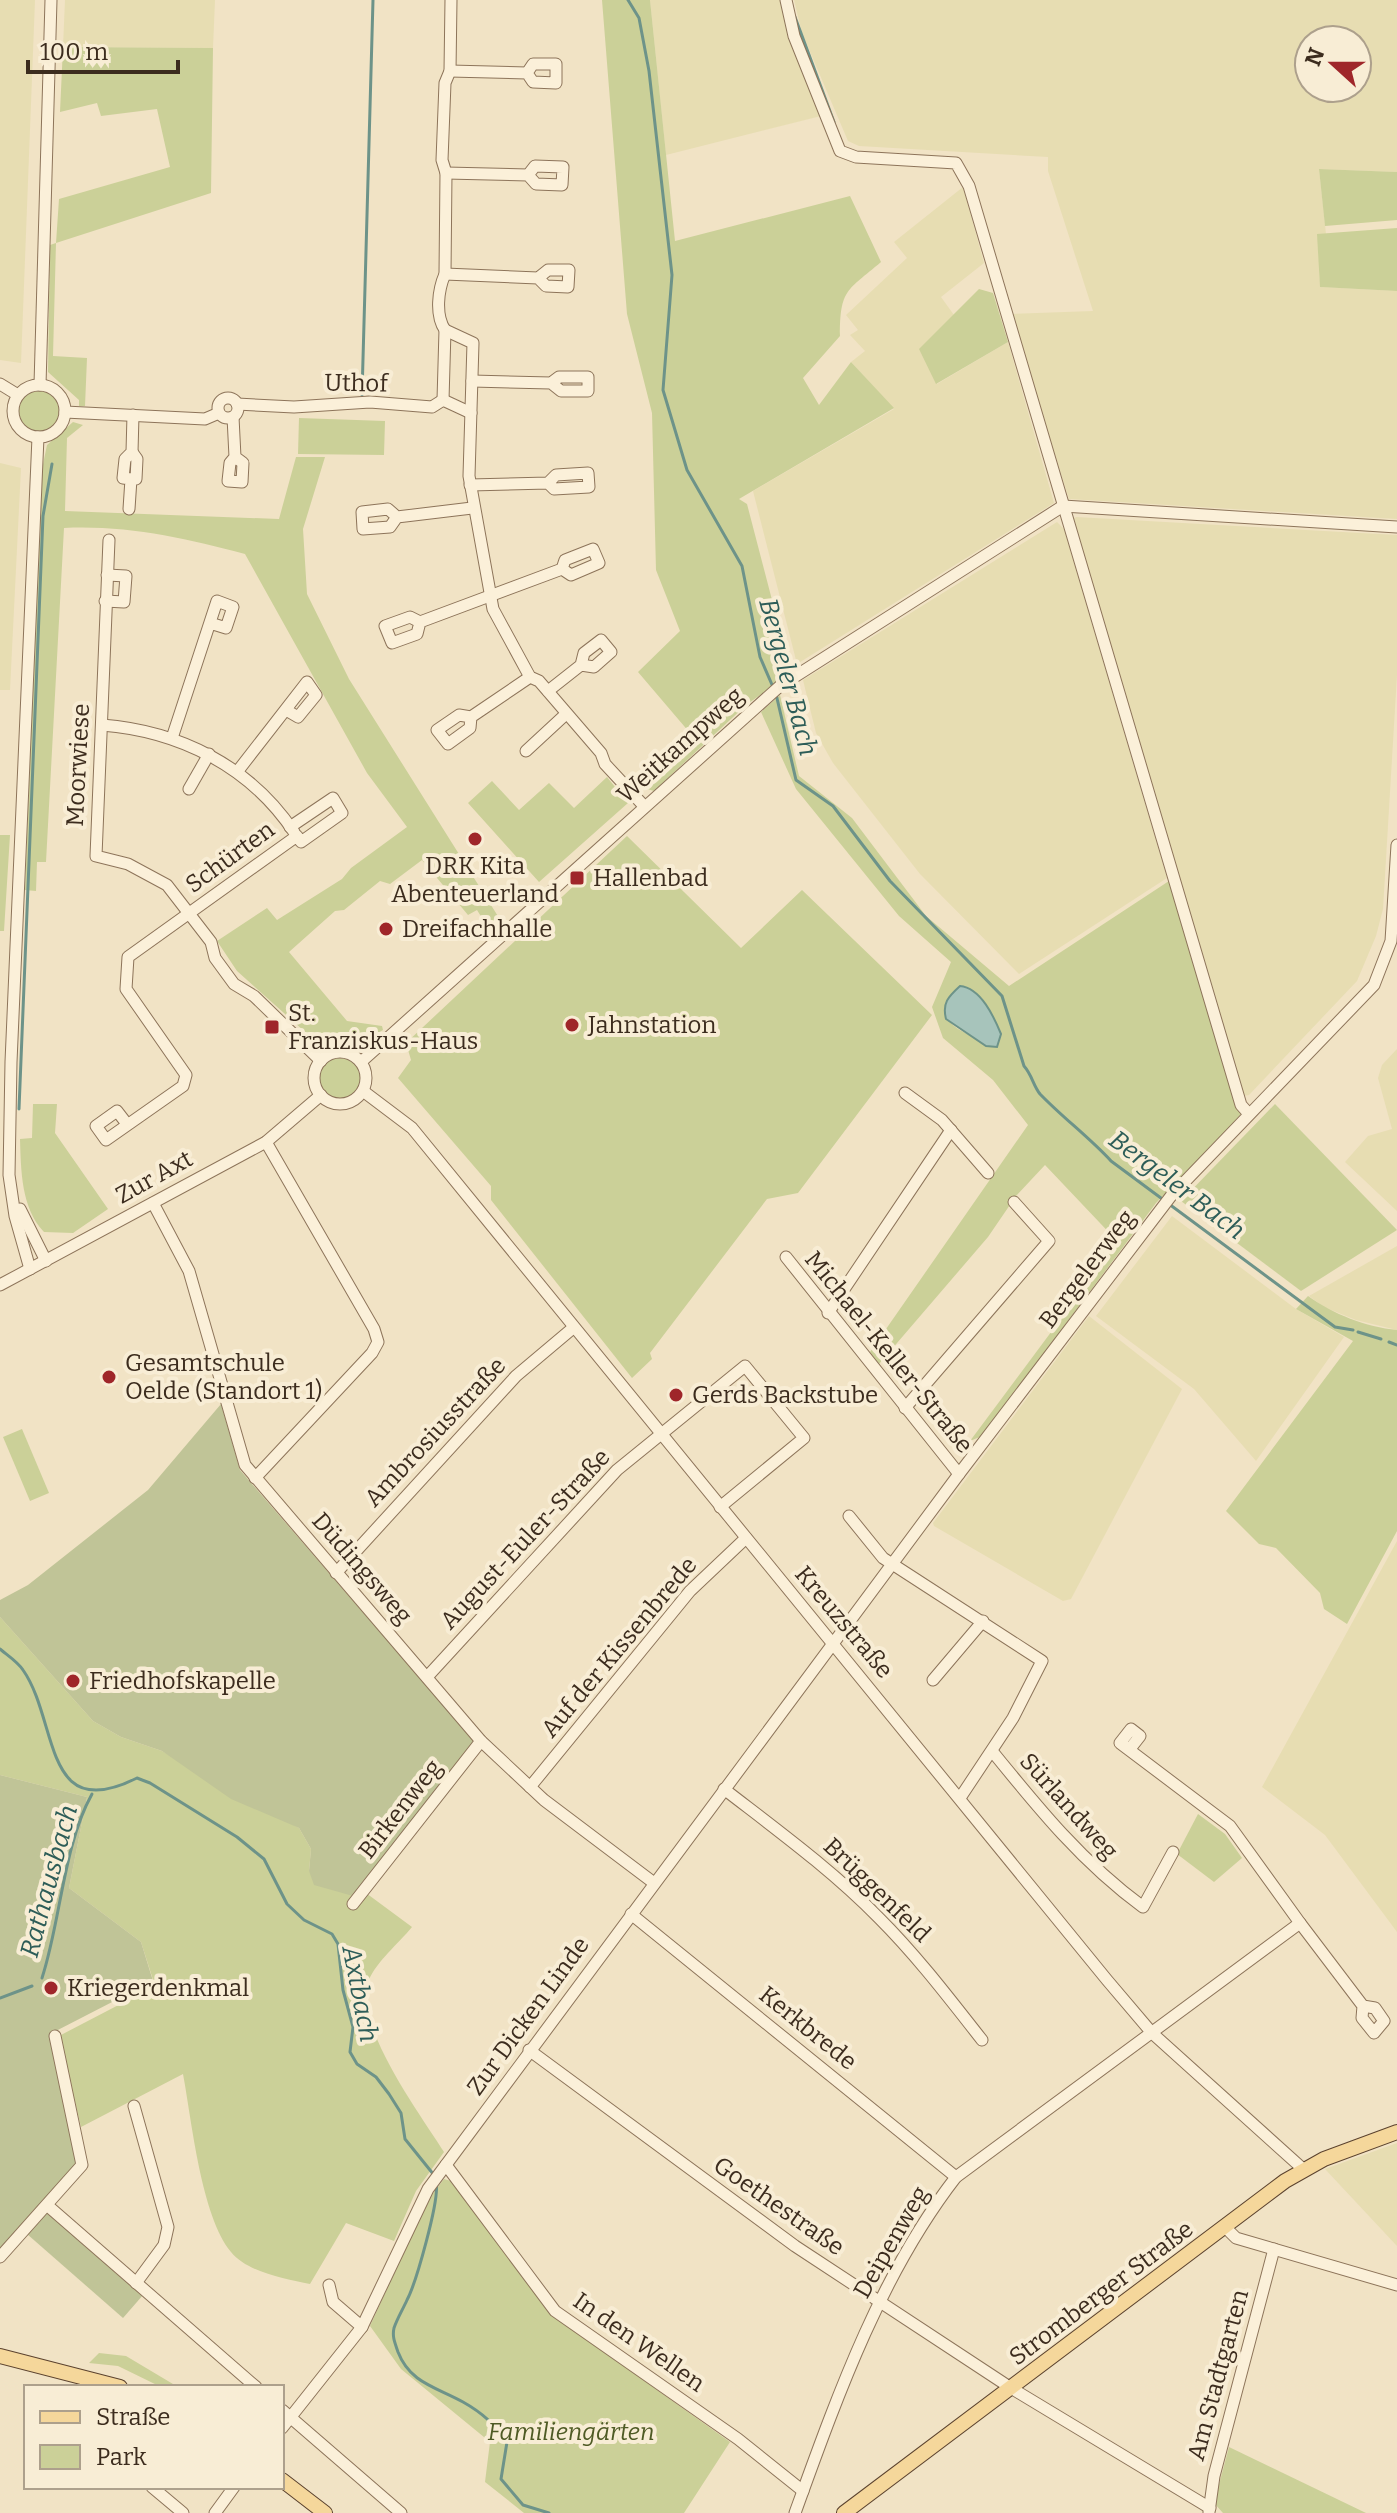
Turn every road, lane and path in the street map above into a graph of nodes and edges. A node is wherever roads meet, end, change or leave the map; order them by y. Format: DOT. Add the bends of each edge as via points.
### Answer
graph roads {
  1 [pos="51,0"];
  2 [pos="451,0"];
  3 [pos="786,0"];
  4 [pos="450,71"];
  5 [pos="527,73"];
  6 [pos="446,173"];
  7 [pos="528,175"];
  8 [pos="445,274"];
  9 [pos="538,278"];
  10 [pos="445,330"];
  11 [pos="472,381"];
  12 [pos="551,383"];
  13 [pos="0,384"];
  14 [pos="40,385"];
  15 [pos="18,395"];
  16 [pos="443,400"];
  17 [pos="237,404"];
  18 [pos="65,412"];
  19 [pos="219,413"];
  20 [pos="471,413"];
  21 [pos="133,415"];
  22 [pos="233,417"];
  23 [pos="38,437"];
  24 [pos="235,457"];
  25 [pos="548,483"];
  26 [pos="470,485"];
  27 [pos="1063,506"];
  28 [pos="472,508"];
  29 [pos="129,509"];
  30 [pos="397,517"];
  31 [pos="1397,527"];
  32 [pos="109,540"];
  33 [pos="562,569"];
  34 [pos="107,575"];
  35 [pos="492,597"];
  36 [pos="105,601"];
  37 [pos="420,622"];
  38 [pos="210,623"];
  39 [pos="581,665"];
  40 [pos="530,677"];
  41 [pos="548,691"];
  42 [pos="286,710"];
  43 [pos="566,714"];
  44 [pos="471,717"];
  45 [pos="102,725"];
  46 [pos="172,738"];
  47 [pos="526,751"];
  48 [pos="209,754"];
  49 [pos="237,772"];
  50 [pos="189,789"];
  51 [pos="644,806"];
  52 [pos="1397,845"];
  53 [pos="190,913"];
  54 [pos="321,1061"];
  55 [pos="361,1062"];
  56 [pos="363,1091"];
  57 [pos="905,1093"];
  58 [pos="321,1095"];
  59 [pos="1249,1114"];
  60 [pos="127,1124"];
  61 [pos="951,1130"];
  62 [pos="266,1142"];
  63 [pos="11,1153"];
  64 [pos="988,1173"];
  65 [pos="1014,1202"];
  66 [pos="153,1203"];
  67 [pos="786,1257"];
  68 [pos="46,1261"];
  69 [pos="30,1269"];
  70 [pos="0,1285"];
  71 [pos="828,1313"];
  72 [pos="573,1328"];
  73 [pos="905,1408"];
  74 [pos="659,1434"];
  75 [pos="959,1474"];
  76 [pos="255,1478"];
  77 [pos="720,1507"];
  78 [pos="849,1516"];
  79 [pos="746,1538"];
  80 [pos="894,1565"];
  81 [pos="336,1573"];
  82 [pos="983,1621"];
  83 [pos="833,1643"];
  84 [pos="427,1677"];
  85 [pos="933,1680"];
  86 [pos="481,1741"];
  87 [pos="1129,1750"];
  88 [pos="992,1751"];
  89 [pos="530,1787"];
  90 [pos="724,1789"];
  91 [pos="960,1798"];
  92 [pos="1173,1852"];
  93 [pos="654,1883"];
  94 [pos="353,1904"];
  95 [pos="631,1914"];
  96 [pos="1300,1923"];
  97 [pos="1363,2006"];
  98 [pos="1152,2033"];
  99 [pos="55,2036"];
  100 [pos="982,2040"];
  101 [pos="529,2050"];
  102 [pos="134,2106"];
  103 [pos="1397,2132"];
  104 [pos="446,2165"];
  105 [pos="1303,2169"];
  106 [pos="956,2177"];
  107 [pos="48,2206"];
  108 [pos="1225,2227"];
  109 [pos="1274,2249"];
  110 [pos="0,2257"];
  111 [pos="136,2283"];
  112 [pos="329,2285"];
  113 [pos="1397,2285"];
  114 [pos="880,2301"];
  115 [pos="362,2327"];
  116 [pos="0,2356"];
  117 [pos="112,2385"];
  118 [pos="254,2385"];
  119 [pos="1011,2388"];
  120 [pos="286,2414"];
  121 [pos="284,2482"];
  122 [pos="154,2489"];
  123 [pos="233,2489"];
  124 [pos="803,2491"];
  125 [pos="1210,2510"];
  126 [pos="183,2513"];
  127 [pos="215,2513"];
  128 [pos="325,2513"];
  129 [pos="401,2513"];
  130 [pos="795,2513"];
  131 [pos="844,2513"];
  1 -- 14 [label="street"];
  2 -- 4 [label="street"];
  3 -- 27 [label="street" via="794,36 840,151 856,157 950,161 960,167"];
  4 -- 5 [label="street"];
  4 -- 6 [label="street" via="445,83"];
  6 -- 7 [label="street"];
  6 -- 8 [label="street"];
  8 -- 9 [label="street"];
  8 -- 10 [label="street" via="439,287"];
  10 -- 11 [label="street" via="473,343"];
  10 -- 16 [label="street"];
  11 -- 12 [label="street"];
  11 -- 20 [label="street"];
  13 -- 15 [label="street"];
  14 -- 15 [label="street"];
  14 -- 18 [label="street" via="58,393"];
  15 -- 23 [label="street" via="13,404 16,424"];
  16 -- 17 [label="street, Uthof" via="432,407 370,402"];
  16 -- 20 [label="street"];
  17 -- 19 [label="street" via="225,398"];
  17 -- 22 [label="street"];
  18 -- 21 [label="street"];
  18 -- 23 [label="street" via="54,432"];
  19 -- 21 [label="street" via="205,419"];
  19 -- 22 [label="street"];
  20 -- 26 [label="street"];
  21 -- 29 [label="street" via="132,452 125,459 123,478 131,479"];
  22 -- 24 [label="street"];
  23 -- 63 [label="street"];
  25 -- 26 [label="street"];
  26 -- 28 [label="street"];
  27 -- 31 [label="street"];
  27 -- 51 [label="street, Weitkampweg" via="780,686"];
  27 -- 59 [label="street" via="1241,1105"];
  28 -- 30 [label="street"];
  28 -- 35 [label="street"];
  32 -- 34 [label="street, Moorwiese"];
  33 -- 35 [label="street"];
  34 -- 36 [label="street, Moorwiese"];
  34 -- 36 [label="street" via="126,576 124,602"];
  35 -- 37 [label="street"];
  35 -- 40 [label="street" via="498,621"];
  36 -- 45 [label="street, Moorwiese"];
  38 -- 46 [label="street"];
  39 -- 41 [label="street"];
  40 -- 41 [label="street"];
  40 -- 44 [label="street"];
  41 -- 43 [label="street"];
  42 -- 49 [label="street"];
  43 -- 47 [label="street"];
  43 -- 51 [label="street"];
  45 -- 46 [label="street, Schürten"];
  45 -- 53 [label="street, Moorwiese" via="96,856 157,876"];
  46 -- 48 [label="street, Schürten"];
  48 -- 49 [label="street, Schürten"];
  48 -- 50 [label="street"];
  49 -- 53 [label="street, Schürten" via="293,831"];
  51 -- 55 [label="street, Weitkampweg"];
  52 -- 59 [label="street, Bergelerweg" via="1391,941 1377,980"];
  53 -- 54 [label="street, Moorwiese" via="234,984 254,996"];
  53 -- 60 [label="street, Schürten" via="128,957 126,989 186,1075 183,1086"];
  54 -- 55 [label="street" via="337,1052"];
  54 -- 58 [label="street" via="315,1074"];
  55 -- 56 [label="street"];
  56 -- 58 [label="street" via="341,1105"];
  56 -- 72 [label="street, Kreuzstraße" via="412,1128"];
  57 -- 61 [label="street"];
  58 -- 62 [label="street, Zur Axt"];
  59 -- 75 [label="street, Bergelerweg" via="1161,1208"];
  61 -- 64 [label="street"];
  61 -- 71 [label="street"];
  62 -- 66 [label="street, Zur Axt"];
  62 -- 76 [label="street" via="378,1342"];
  63 -- 68 [label="street" via="22,1215"];
  63 -- 69 [label="street" via="15,1216"];
  65 -- 73 [label="street" via="1049,1241"];
  66 -- 68 [label="street, Zur Axt"];
  66 -- 76 [label="street, Düdingsweg" via="189,1271 241,1456"];
  67 -- 71 [label="street, Michael-Keller-Straße"];
  68 -- 69 [label="street, Zur Axt"];
  69 -- 70 [label="street, Zur Axt"];
  71 -- 73 [label="street, Michael-Keller-Straße"];
  72 -- 74 [label="street, Kreuzstraße"];
  72 -- 81 [label="street, Ambrosiusstraße" via="516,1376"];
  73 -- 75 [label="street, Michael-Keller-Straße"];
  74 -- 77 [label="street, Kreuzstraße"];
  74 -- 77 [label="street, August-Euler-Straße" via="745,1366 804,1438"];
  74 -- 84 [label="street, August-Euler-Straße" via="589,1498"];
  75 -- 80 [label="street, Bergelerweg"];
  76 -- 81 [label="street, Düdingsweg"];
  77 -- 79 [label="street, Kreuzstraße"];
  78 -- 80 [label="street"];
  79 -- 83 [label="street, Kreuzstraße"];
  79 -- 89 [label="street, Auf der Kissenbrede" via="672,1612"];
  80 -- 82 [label="street"];
  80 -- 83 [label="street, Bergelerweg"];
  81 -- 84 [label="street, Düdingsweg"];
  82 -- 85 [label="street"];
  82 -- 88 [label="street, Sürlandweg" via="1042,1661"];
  83 -- 90 [label="street, Zur Dicken Linde"];
  83 -- 91 [label="street, Kreuzstraße"];
  84 -- 86 [label="street, Düdingsweg"];
  86 -- 89 [label="street, Düdingsweg"];
  86 -- 94 [label="street, Birkenweg"];
  87 -- 96 [label="street" via="1230,1826"];
  88 -- 91 [label="street, Sürlandweg"];
  88 -- 92 [label="street, Sürlandweg" via="1057,1831 1105,1879 1143,1907"];
  89 -- 93 [label="street, Düdingsweg"];
  90 -- 93 [label="street, Zur Dicken Linde"];
  90 -- 100 [label="street, Brüggenfeld" via="879,1917"];
  91 -- 98 [label="street, Kreuzstraße"];
  93 -- 95 [label="street, Zur Dicken Linde"];
  95 -- 101 [label="street, Zur Dicken Linde"];
  95 -- 106 [label="street, Kerkbrede"];
  96 -- 97 [label="street"];
  96 -- 98 [label="street, Deipenweg"];
  98 -- 105 [label="street, Kreuzstraße"];
  98 -- 106 [label="street, Deipenweg"];
  99 -- 107 [label="street" via="82,2165"];
  101 -- 104 [label="street, Zur Dicken Linde"];
  101 -- 114 [label="street, Goethestraße" via="708,2185"];
  102 -- 111 [label="street" via="168,2227 164,2245"];
  103 -- 105 [label="main road, Stromberger Straße"];
  104 -- 115 [label="street, Zur Dicken Linde" via="428,2189"];
  104 -- 124 [label="street, In den Wellen" via="555,2311"];
  105 -- 108 [label="main road, Stromberger Straße"];
  106 -- 114 [label="street, Deipenweg" via="929,2212"];
  107 -- 110 [label="street"];
  107 -- 111 [label="street"];
  108 -- 109 [label="street" via="1236,2238"];
  108 -- 119 [label="main road, Stromberger Straße"];
  109 -- 113 [label="street"];
  109 -- 125 [label="street, Am Stadtgarten" via="1214,2476"];
  111 -- 118 [label="street"];
  112 -- 115 [label="street" via="333,2302"];
  114 -- 119 [label="street, Goethestraße"];
  114 -- 124 [label="street, Deipenweg"];
  115 -- 120 [label="street, Zur Dicken Linde"];
  116 -- 117 [label="main road"];
  119 -- 125 [label="street, Goethestraße"];
  119 -- 131 [label="main road, Stromberger Straße"];
  120 -- 129 [label="street"];
  121 -- 128 [label="main road"];
  122 -- 126 [label="street"];
  123 -- 127 [label="street"];
  124 -- 130 [label="street, Deipenweg"];
}
